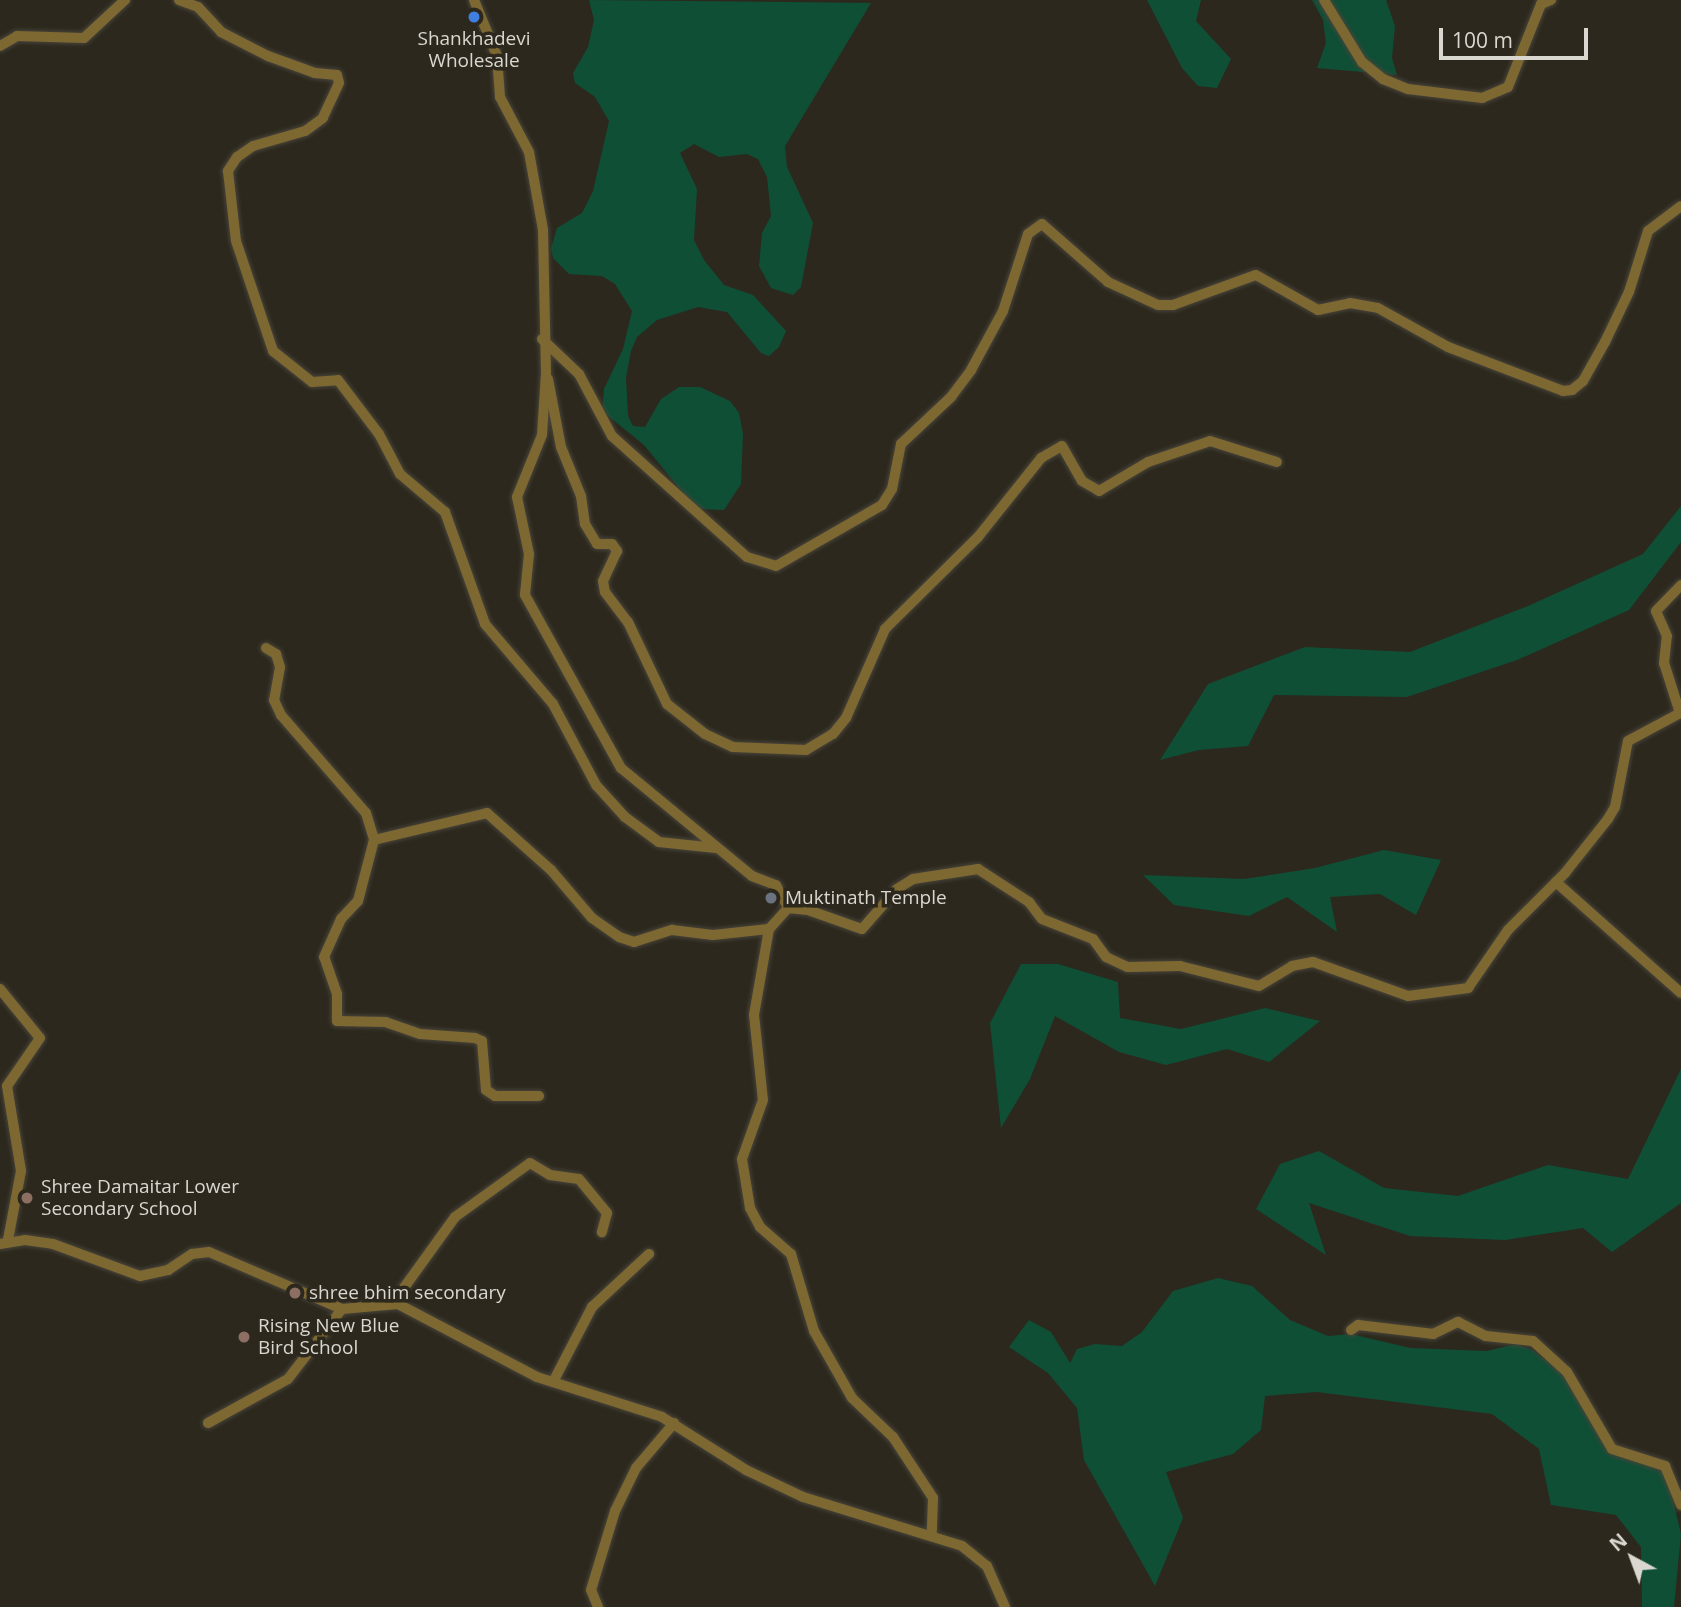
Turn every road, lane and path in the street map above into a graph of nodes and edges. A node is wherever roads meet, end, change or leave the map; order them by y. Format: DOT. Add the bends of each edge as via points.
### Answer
graph roads {
  1 [pos="125,0"];
  2 [pos="179,0"];
  3 [pos="477,0"];
  4 [pos="1324,0"];
  5 [pos="1551,0"];
  6 [pos="0,46"];
  7 [pos="1681,206"];
  8 [pos="542,339"];
  9 [pos="546,373"];
  10 [pos="1277,462"];
  11 [pos="1681,585"];
  12 [pos="266,648"];
  13 [pos="374,840"];
  14 [pos="716,848"];
  15 [pos="1556,882"];
  16 [pos="788,908"];
  17 [pos="769,929"];
  18 [pos="0,989"];
  19 [pos="1681,993"];
  20 [pos="539,1096"];
  21 [pos="602,1232"];
  22 [pos="4,1242"];
  23 [pos="649,1254"];
  24 [pos="393,1303"];
  25 [pos="342,1309"];
  26 [pos="1351,1330"];
  27 [pos="553,1382"];
  28 [pos="208,1423"];
  29 [pos="674,1423"];
  30 [pos="1681,1506"];
  31 [pos="932,1534"];
  32 [pos="598,1607"];
  33 [pos="1005,1607"];
  1 -- 6 [label="street" via="84,38 17,36"];
  2 -- 14 [label="street" via="198,7 221,33 268,56 316,73 337,75 339,83 323,118 305,131 253,146 237,157 228,171 236,241 274,351 312,382 338,380 379,434 400,474 445,512 485,624 553,704 596,785 625,817 659,842"];
  3 -- 8 [label="street" via="497,56 500,97 529,152 535,176 543,230"];
  4 -- 5 [label="street" via="1362,62 1383,79 1408,89 1482,98 1508,87 1541,4"];
  7 -- 8 [label="street" via="1648,231 1629,292 1605,342 1583,381 1563,391 1448,347 1378,308 1350,303 1318,310 1256,275 1173,305 1158,305 1108,282 1042,224 1028,234 1003,311 971,370 951,397 901,444 892,489 882,505 776,566 747,557 612,436 579,374"];
  8 -- 9 [label="street"];
  9 -- 10 [label="street" via="561,447 581,496 585,524 597,544 612,544 617,551 603,581 605,592 628,622 667,704 705,734 733,747 806,750 833,734 846,718 885,629 978,537 1041,458 1062,446 1082,481 1099,491 1147,462 1210,441"];
  9 -- 14 [label="street" via="542,435 517,497 529,554 525,595 531,612 621,768"];
  11 -- 15 [label="street" via="1656,611 1667,636 1664,663 1680,713 1628,741 1615,807"];
  12 -- 13 [label="street" via="276,654 280,667 274,700 281,715 366,813"];
  13 -- 17 [label="street" via="487,814 551,870 592,918 619,937 634,942 672,930 713,935"];
  13 -- 20 [label="street" via="358,901 341,919 324,957 337,994 337,1021 386,1022 421,1034 475,1038 482,1041 486,1090 495,1096"];
  14 -- 16 [label="street" via="752,876 776,885"];
  15 -- 16 [label="street" via="1508,930 1468,988 1408,996 1313,962 1292,966 1259,986 1180,966 1127,967 1107,957 1093,939 1042,919 1029,902 978,869 913,879 897,889 862,929 808,910"];
  15 -- 19 [label="street"];
  16 -- 17 [label="street"];
  17 -- 31 [label="street" via="754,1015 763,1100 742,1159 750,1208 760,1227 791,1254 814,1331 852,1398 894,1437 933,1498"];
  18 -- 22 [label="street" via="40,1038 8,1086 21,1171"];
  21 -- 24 [label="street" via="607,1213 579,1179 550,1175 530,1163 455,1217"];
  22 -- 25 [label="street" via="53,1244 140,1276 168,1270 192,1254 209,1252"];
  23 -- 27 [label="street" via="592,1307"];
  24 -- 25 [label="street"];
  24 -- 27 [label="street" via="520,1370"];
  25 -- 28 [label="street" via="288,1379"];
  26 -- 30 [label="street" via="1358,1325 1433,1334 1458,1322 1486,1336 1533,1341 1567,1372 1612,1448 1665,1466"];
  27 -- 29 [label="street"];
  29 -- 31 [label="street" via="746,1470 794,1493 847,1513"];
  29 -- 32 [label="street" via="636,1468 615,1511 591,1590"];
  31 -- 33 [label="street" via="977,1557 992,1574"];
}
